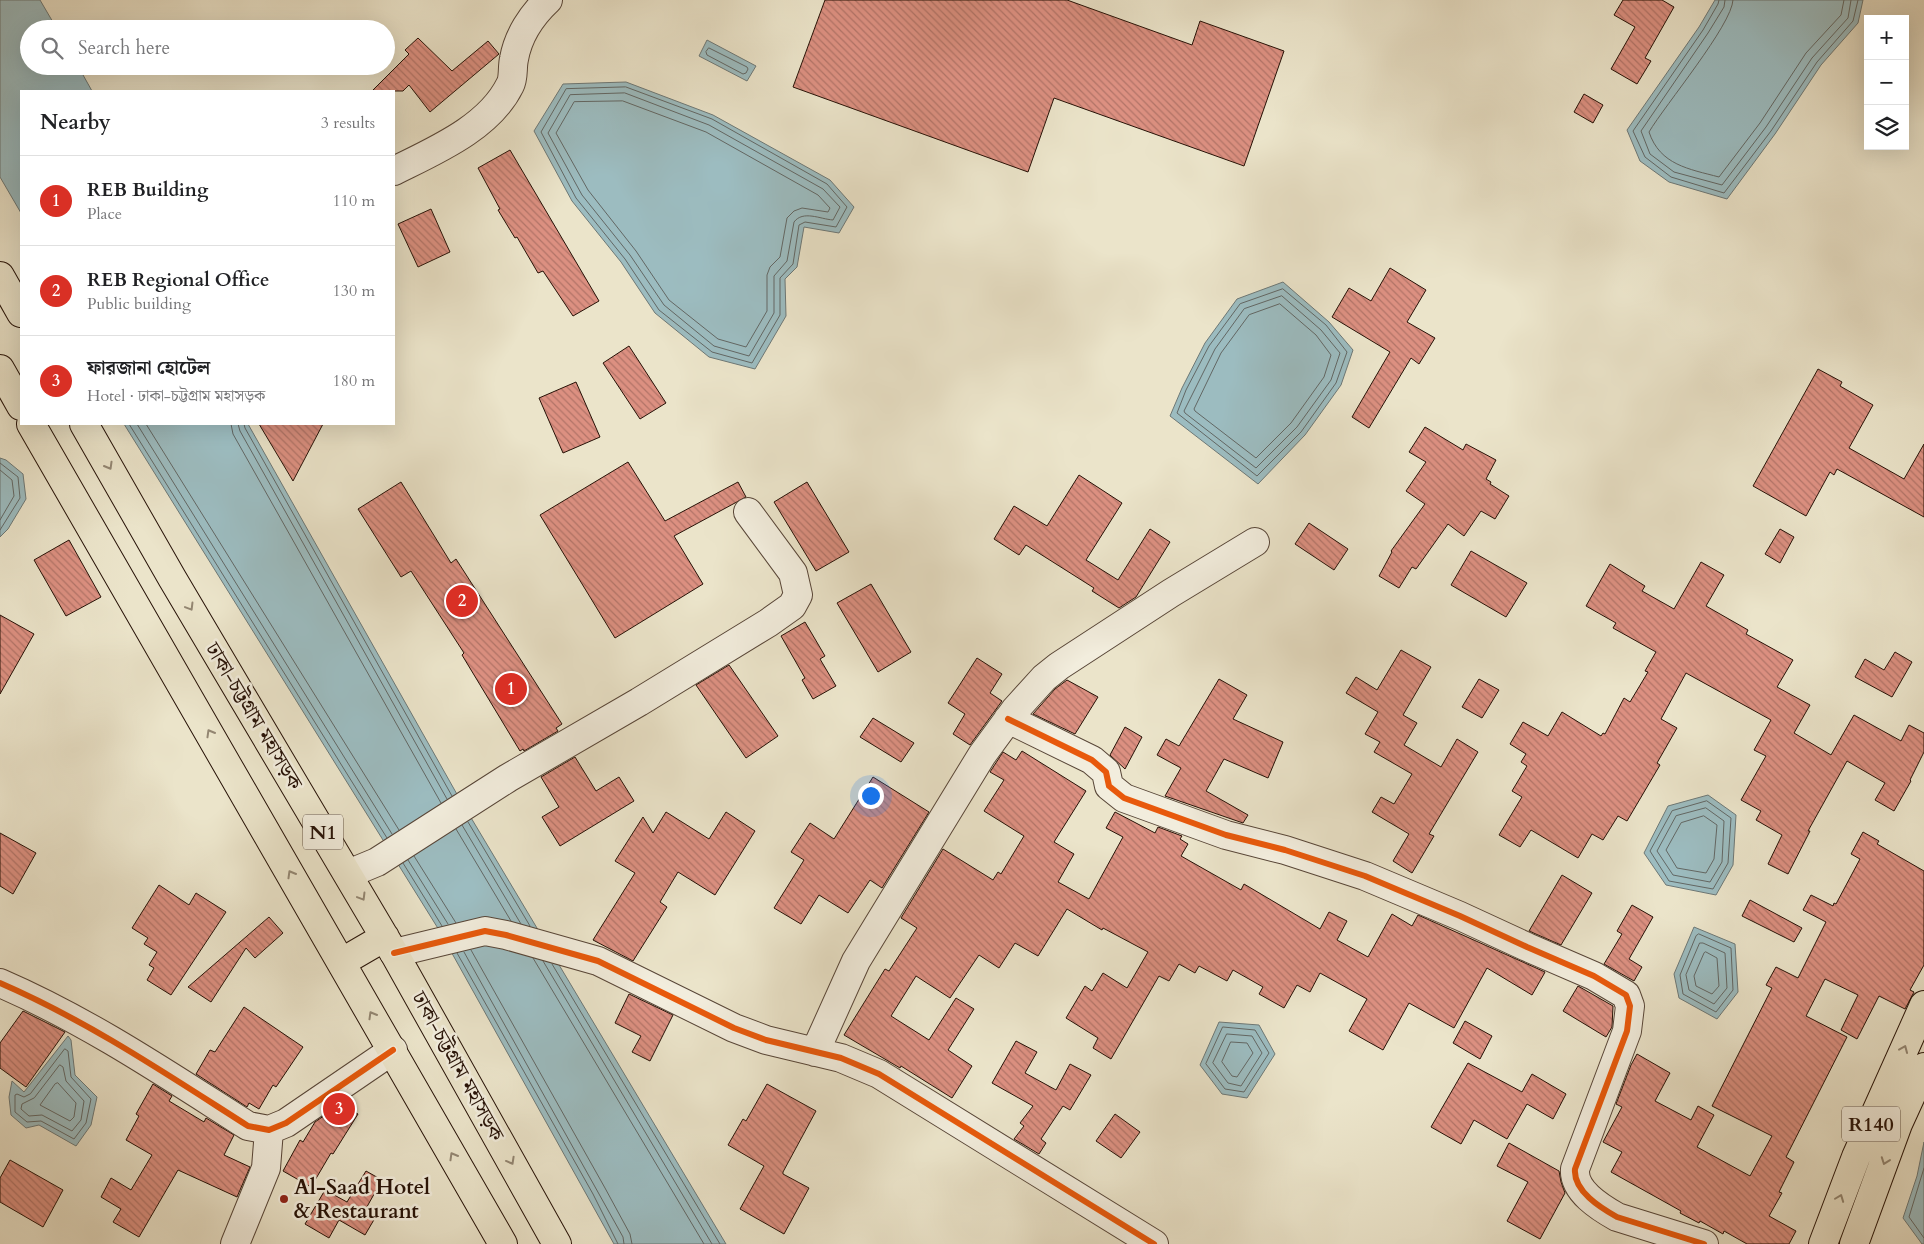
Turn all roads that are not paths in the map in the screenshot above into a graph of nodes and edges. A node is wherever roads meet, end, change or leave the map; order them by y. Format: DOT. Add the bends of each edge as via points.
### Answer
graph roads {
  1 [pos="548,0"];
  2 [pos="395,170"];
  3 [pos="0,276"];
  4 [pos="20,311"];
  5 [pos="0,369"];
  6 [pos="20,404"];
  7 [pos="32,425"];
  8 [pos="85,425"];
  9 [pos="748,512"];
  10 [pos="1254,542"];
  11 [pos="1008,720"];
  12 [pos="348,874"];
  13 [pos="390,945"];
  14 [pos="342,962"];
  15 [pos="0,983"];
  16 [pos="1924,1005"];
  17 [pos="393,1050"];
  18 [pos="815,1052"];
  19 [pos="1924,1067"];
  20 [pos="269,1130"];
  21 [pos="235,1244"];
  22 [pos="503,1244"];
  23 [pos="557,1244"];
  24 [pos="1154,1244"];
  25 [pos="1704,1244"];
  26 [pos="1823,1244"];
  27 [pos="1854,1244"];
  1 -- 2 [label="street" via="523,31 514,58 511,84 488,115 444,145"];
  3 -- 4 [label="main road"];
  5 -- 6 [label="main road"];
  14 -- 7 [label="main road, N1, one-way"];
  8 -- 12 [label="main road, ঢাকা-চট্টগ্রাম মহাসড়ক / N1, one-way"];
  9 -- 12 [label="street" via="792,573 798,595 792,606 639,702 508,778 377,862"];
  10 -- 11 [label="street" via="1060,666 1044,678"];
  11 -- 18 [label="street" via="982,755 856,962"];
  11 -- 25 [label="street" via="1092,760 1106,772 1109,786 1124,798 1226,835 1365,876 1594,976 1626,995 1630,1006 1627,1031 1575,1169 1577,1183 1604,1210 1617,1217"];
  12 -- 13 [label="main road, ঢাকা-চট্টগ্রাম মহাসড়ক / N1, one-way"];
  13 -- 14 [label="main road"];
  13 -- 18 [label="street" via="485,931 506,934 598,961 734,1028"];
  13 -- 23 [label="main road, ঢাকা-চট্টগ্রাম মহাসড়ক / N1, one-way"];
  17 -- 14 [label="main road, N1, one-way"];
  15 -- 20 [label="street" via="125,1048 248,1126"];
  26 -- 16 [label="main road, R140, one-way" via="1856,1157"];
  17 -- 20 [label="street" via="286,1123"];
  22 -- 17 [label="main road, N1, one-way"];
  18 -- 24 [label="street" via="841,1058 879,1074"];
  19 -- 27 [label="main road, R140, one-way" via="1898,1124"];
  20 -- 21 [label="street" via="266,1168"];
}
